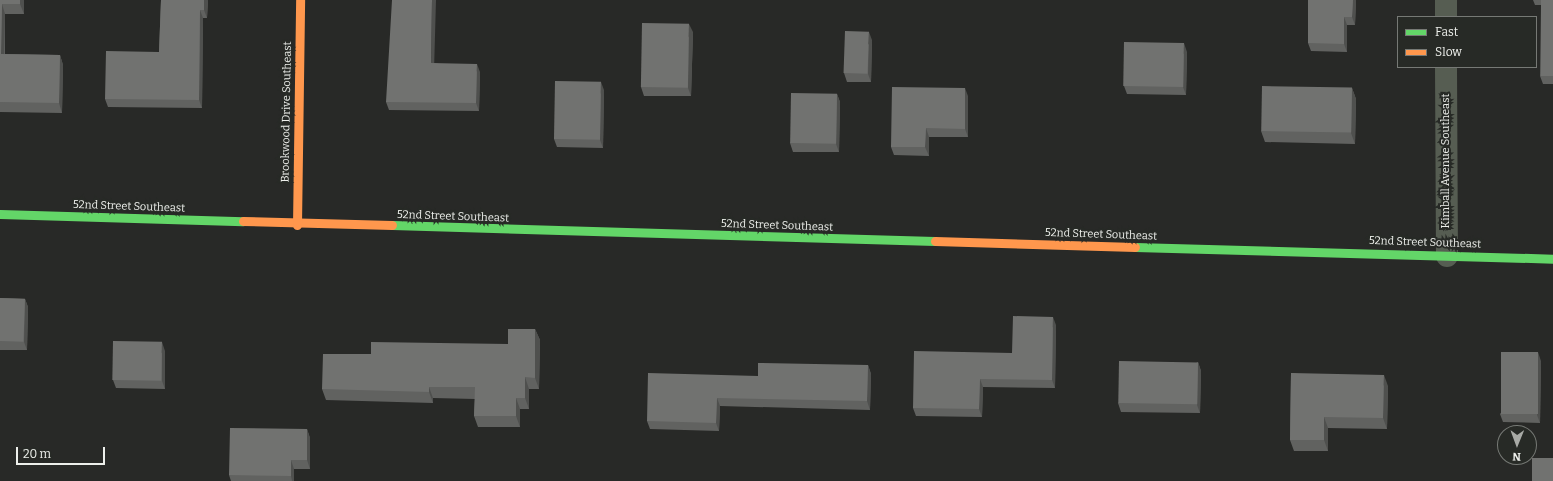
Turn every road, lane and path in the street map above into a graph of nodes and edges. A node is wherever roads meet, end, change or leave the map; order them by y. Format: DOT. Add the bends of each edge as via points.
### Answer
graph roads {
  1 [pos="300,0"];
  2 [pos="1446,0"];
  3 [pos="1446,16"];
  4 [pos="1446,68"];
  5 [pos="0,214"];
  6 [pos="297,225"];
  7 [pos="1447,256"];
  8 [pos="1553,259"];
  1 -- 6 [label="main road, Brookwood Drive Southeast"];
  2 -- 3 [label="street"];
  4 -- 7 [label="street, Kimball Avenue Southeast"];
  5 -- 6 [label="main road, 52nd Street Southeast"];
  6 -- 7 [label="main road, 52nd Street Southeast"];
  7 -- 8 [label="main road, 52nd Street Southeast"];
}
